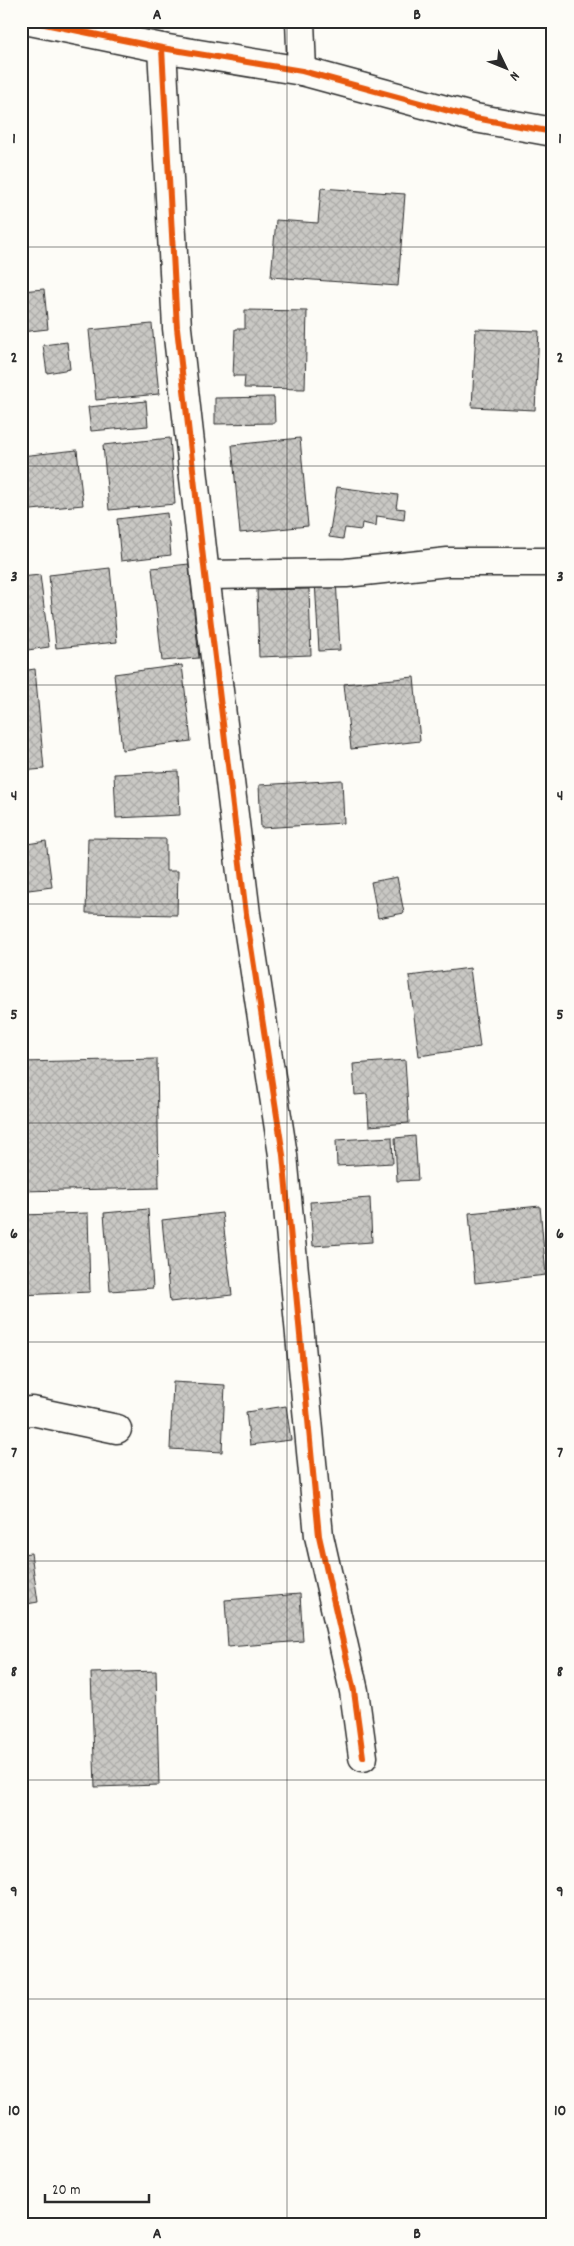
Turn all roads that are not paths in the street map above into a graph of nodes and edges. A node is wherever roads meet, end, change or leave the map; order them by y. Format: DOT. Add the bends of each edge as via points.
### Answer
graph roads {
  1 [pos="30,21"];
  2 [pos="300,21"];
  3 [pos="162,48"];
  4 [pos="302,71"];
  5 [pos="553,132"];
  6 [pos="553,562"];
  7 [pos="205,575"];
  8 [pos="21,1412"];
  9 [pos="117,1429"];
  10 [pos="363,1757"];
  1 -- 3 [label="street"];
  2 -- 4 [label="street"];
  3 -- 4 [label="street"];
  3 -- 7 [label="street" via="177,328"];
  4 -- 5 [label="street" via="475,118"];
  6 -- 7 [label="street" via="448,562 346,572"];
  7 -- 10 [label="street" via="246,914 283,1154 318,1536 354,1691"];
  8 -- 9 [label="street" via="32,1411"];
}
